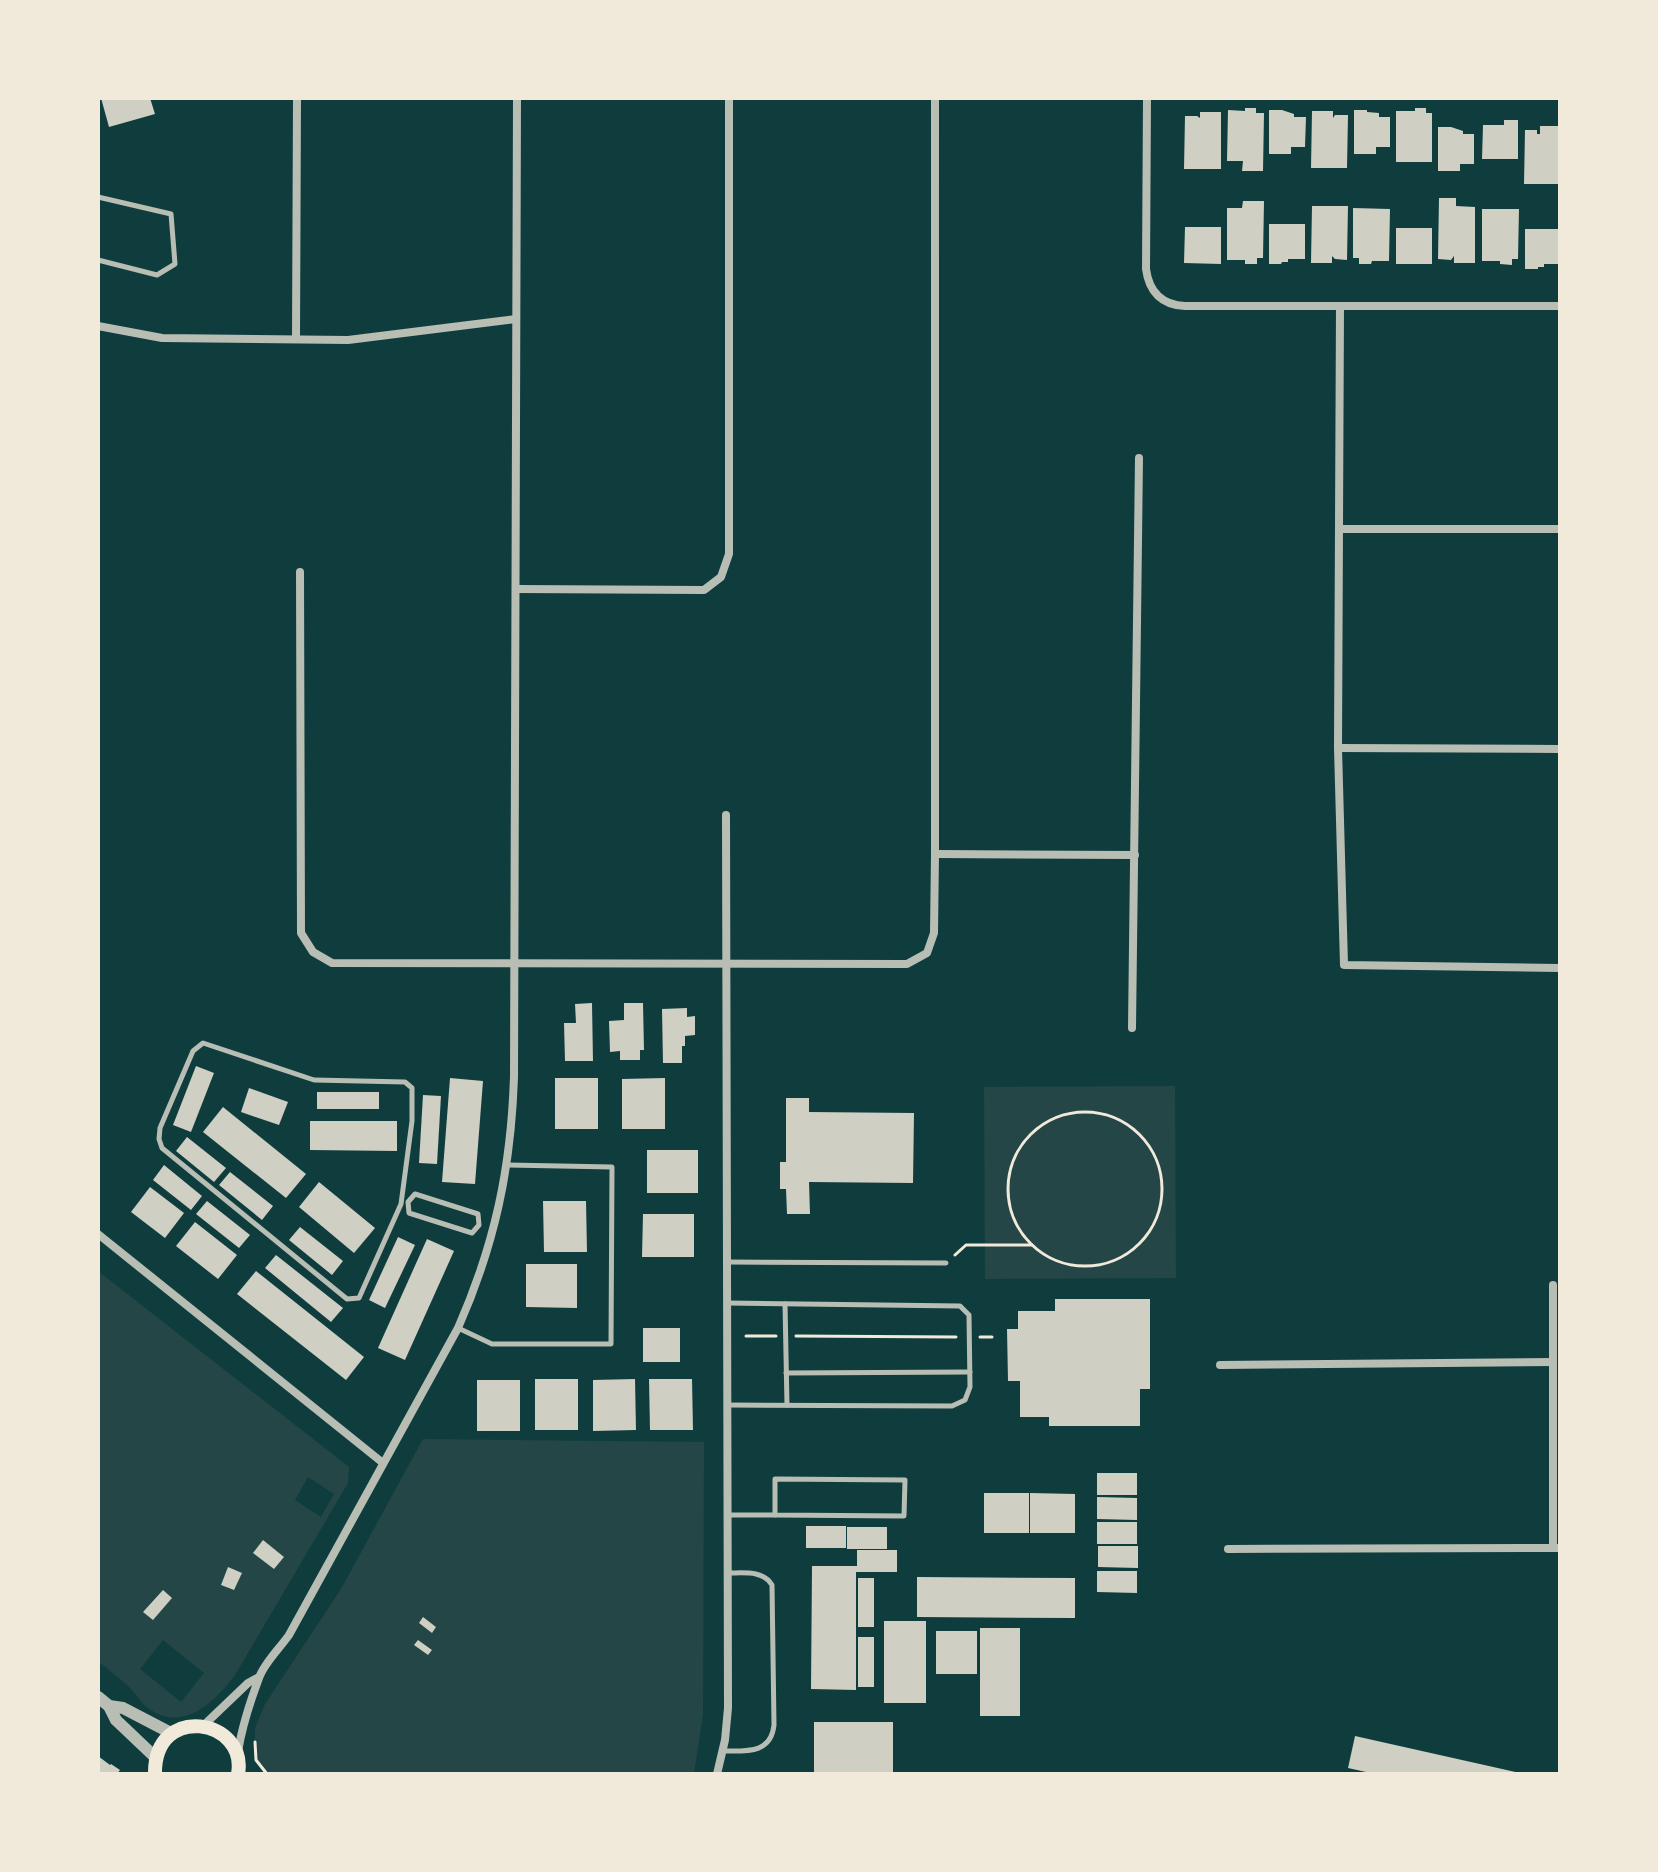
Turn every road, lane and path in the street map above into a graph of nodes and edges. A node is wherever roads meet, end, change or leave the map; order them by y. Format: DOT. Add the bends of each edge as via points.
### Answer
graph roads {
  1 [pos="297,98"];
  2 [pos="517,98"];
  3 [pos="729,98"];
  4 [pos="935,98"];
  5 [pos="1147,98"];
  6 [pos="98,197"];
  7 [pos="98,260"];
  8 [pos="1340,306"];
  9 [pos="1560,306"];
  10 [pos="516,319"];
  11 [pos="98,326"];
  12 [pos="296,339"];
  13 [pos="1139,458"];
  14 [pos="1340,529"];
  15 [pos="1560,529"];
  16 [pos="300,572"];
  17 [pos="516,589"];
  18 [pos="1338,748"];
  19 [pos="1560,749"];
  20 [pos="726,815"];
  21 [pos="935,854"];
  22 [pos="1135,855"];
  23 [pos="515,963"];
  24 [pos="726,963"];
  25 [pos="1560,968"];
  26 [pos="1132,1028"];
  27 [pos="507,1165"];
  28 [pos="405,1201"];
  29 [pos="479,1225"];
  30 [pos="494,1230"];
  31 [pos="98,1234"];
  32 [pos="1034,1245"];
  33 [pos="727,1262"];
  34 [pos="946,1263"];
  35 [pos="1553,1285"];
  36 [pos="727,1303"];
  37 [pos="785,1304"];
  38 [pos="458,1328"];
  39 [pos="746,1336"];
  40 [pos="785,1336"];
  41 [pos="969,1337"];
  42 [pos="992,1337"];
  43 [pos="1553,1362"];
  44 [pos="1220,1365"];
  45 [pos="970,1372"];
  46 [pos="786,1373"];
  47 [pos="728,1405"];
  48 [pos="787,1405"];
  49 [pos="383,1463"];
  50 [pos="728,1515"];
  51 [pos="775,1515"];
  52 [pos="1557,1548"];
  53 [pos="1228,1549"];
  54 [pos="728,1573"];
  55 [pos="259,1677"];
  56 [pos="98,1697"];
  57 [pos="109,1706"];
  58 [pos="203,1726"];
  59 [pos="255,1728"];
  60 [pos="171,1733"];
  61 [pos="723,1751"];
  62 [pos="156,1758"];
  63 [pos="240,1767"];
  64 [pos="155,1774"];
  65 [pos="267,1774"];
  66 [pos="717,1774"];
  1 -- 12 [label="street"];
  2 -- 10 [label="street"];
  3 -- 17 [label="street" via="729,554 721,577 704,590"];
  4 -- 21 [label="street"];
  5 -- 8 [label="street" via="1146,269 1155,294 1177,306"];
  6 -- 7 [label="lane" via="171,214 175,264 157,275"];
  8 -- 9 [label="street"];
  8 -- 14 [label="street"];
  10 -- 12 [label="street" via="348,340"];
  10 -- 17 [label="street"];
  11 -- 12 [label="street" via="162,338"];
  13 -- 22 [label="street"];
  14 -- 15 [label="street"];
  14 -- 18 [label="street"];
  16 -- 23 [label="street" via="301,933 313,952 332,963"];
  17 -- 23 [label="street"];
  18 -- 19 [label="street"];
  18 -- 25 [label="street" via="1344,965"];
  20 -- 24 [label="street"];
  21 -- 22 [label="street"];
  21 -- 24 [label="street" via="934,933 927,953 907,964"];
  22 -- 26 [label="street"];
  23 -- 24 [label="street"];
  23 -- 27 [label="street"];
  24 -- 33 [label="street"];
  27 -- 30 [label="street"];
  27 -- 38 [label="lane" via="612,1167 611,1344 492,1344"];
  28 -- 28 [label="lane" via="413,1094 409,1084 314,1080 210,1044 196,1046 160,1128 162,1148 347,1299 361,1294"];
  28 -- 29 [label="lane" via="415,1194 478,1214"];
  28 -- 29 [label="lane" via="409,1213 472,1233"];
  29 -- 30 [label="lane"];
  30 -- 38 [label="street"];
  31 -- 49 [label="street"];
  32 -- 32 [label="path" via="1062,1263 1087,1266 1111,1262 1132,1250 1160,1211 1163,1187 1146,1141 1104,1114 1077,1112 1052,1119 1030,1135 1014,1157 1008,1183 1010,1209"];
  32 -- 34 [label="path" via="966,1245"];
  33 -- 34 [label="lane"];
  33 -- 36 [label="street"];
  35 -- 43 [label="street"];
  36 -- 37 [label="lane"];
  36 -- 47 [label="street"];
  37 -- 40 [label="lane"];
  37 -- 41 [label="lane" via="952,1304 969,1315"];
  38 -- 49 [label="street"];
  39 -- 40 [label="path"];
  40 -- 41 [label="path"];
  40 -- 46 [label="lane"];
  41 -- 42 [label="path"];
  41 -- 45 [label="lane"];
  43 -- 44 [label="street"];
  43 -- 52 [label="street"];
  45 -- 46 [label="lane"];
  45 -- 48 [label="lane" via="965,1400 952,1406"];
  46 -- 48 [label="lane"];
  47 -- 48 [label="lane"];
  47 -- 50 [label="street"];
  49 -- 55 [label="street" via="289,1635"];
  50 -- 51 [label="lane"];
  50 -- 54 [label="street"];
  51 -- 51 [label="lane" via="904,1516 905,1480 775,1479"];
  52 -- 53 [label="street"];
  54 -- 61 [label="street"];
  54 -- 61 [label="lane" via="758,1574 772,1585 774,1725 771,1740 761,1748"];
  55 -- 58 [label="street"];
  55 -- 63 [label="street" via="247,1709"];
  56 -- 57 [label="street"];
  57 -- 60 [label="street"];
  57 -- 62 [label="street" via="116,1720"];
  58 -- 60 [label="main road"];
  58 -- 63 [label="main road" via="224,1736"];
  59 -- 65 [label="path" via="256,1760"];
  60 -- 62 [label="main road"];
  61 -- 66 [label="street"];
  62 -- 64 [label="main road"];
}
